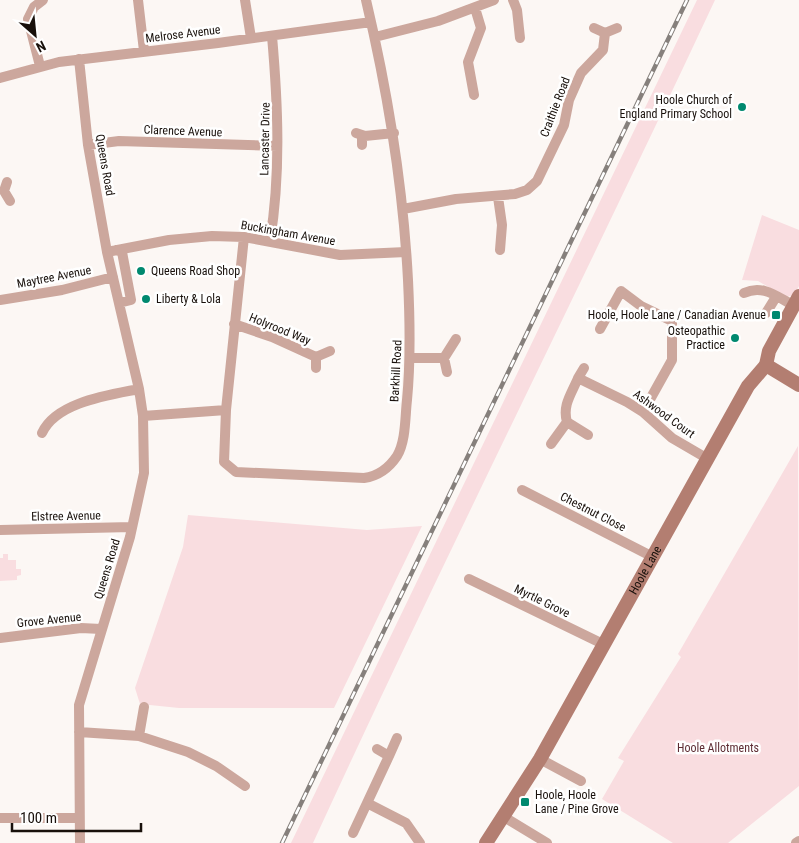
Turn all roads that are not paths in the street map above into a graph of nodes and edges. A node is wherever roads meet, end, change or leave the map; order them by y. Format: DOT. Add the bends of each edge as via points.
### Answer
graph roads {
  1 [pos="43,0"];
  2 [pos="138,0"];
  3 [pos="245,0"];
  4 [pos="366,0"];
  5 [pos="494,0"];
  6 [pos="513,0"];
  7 [pos="475,8"];
  8 [pos="371,22"];
  9 [pos="594,28"];
  10 [pos="617,28"];
  11 [pos="605,33"];
  12 [pos="272,36"];
  13 [pos="375,37"];
  14 [pos="251,38"];
  15 [pos="520,38"];
  16 [pos="144,51"];
  17 [pos="79,59"];
  18 [pos="40,66"];
  19 [pos="0,78"];
  20 [pos="474,95"];
  21 [pos="394,133"];
  22 [pos="360,138"];
  23 [pos="88,145"];
  24 [pos="277,146"];
  25 [pos="4,189"];
  26 [pos="498,196"];
  27 [pos="10,200"];
  28 [pos="403,209"];
  29 [pos="244,237"];
  30 [pos="270,241"];
  31 [pos="500,250"];
  32 [pos="118,251"];
  33 [pos="406,252"];
  34 [pos="113,277"];
  35 [pos="744,293"];
  36 [pos="776,297"];
  37 [pos="0,300"];
  38 [pos="796,301"];
  39 [pos="119,303"];
  40 [pos="766,313"];
  41 [pos="234,324"];
  42 [pos="600,330"];
  43 [pos="456,339"];
  44 [pos="330,351"];
  45 [pos="316,357"];
  46 [pos="412,358"];
  47 [pos="444,358"];
  48 [pos="766,365"];
  49 [pos="316,368"];
  50 [pos="584,368"];
  51 [pos="446,372"];
  52 [pos="578,378"];
  53 [pos="799,385"];
  54 [pos="139,389"];
  55 [pos="226,410"];
  56 [pos="643,412"];
  57 [pos="143,416"];
  58 [pos="566,422"];
  59 [pos="42,434"];
  60 [pos="588,436"];
  61 [pos="551,444"];
  62 [pos="708,459"];
  63 [pos="522,490"];
  64 [pos="132,527"];
  65 [pos="0,530"];
  66 [pos="653,557"];
  67 [pos="469,579"];
  68 [pos="101,629"];
  69 [pos="0,638"];
  70 [pos="605,645"];
  71 [pos="144,707"];
  72 [pos="79,732"];
  73 [pos="138,736"];
  74 [pos="397,738"];
  75 [pos="377,749"];
  76 [pos="389,756"];
  77 [pos="540,759"];
  78 [pos="581,781"];
  79 [pos="245,786"];
  80 [pos="367,803"];
  81 [pos="0,818"];
  82 [pos="79,818"];
  83 [pos="504,818"];
  84 [pos="353,833"];
  85 [pos="80,843"];
  86 [pos="420,843"];
  87 [pos="486,843"];
  88 [pos="547,843"];
  1 -- 18 [label="street" via="28,19"];
  2 -- 16 [label="street"];
  3 -- 14 [label="street"];
  4 -- 8 [label="street, Barkhill Road"];
  5 -- 7 [label="street"];
  6 -- 15 [label="street"];
  7 -- 13 [label="street"];
  7 -- 20 [label="street" via="481,28 468,62"];
  8 -- 12 [label="street, Melrose Avenue"];
  8 -- 13 [label="street, Barkhill Road"];
  9 -- 11 [label="street"];
  10 -- 11 [label="street"];
  11 -- 26 [label="street, Craithie Road" via="603,50 581,73 569,100 564,125 537,182 527,190"];
  12 -- 14 [label="street, Melrose Avenue"];
  12 -- 24 [label="street, Lancaster Drive" via="278,109"];
  13 -- 21 [label="street, Barkhill Road"];
  14 -- 16 [label="street, Melrose Avenue"];
  16 -- 17 [label="street, Melrose Avenue"];
  17 -- 18 [label="street, Melrose Avenue"];
  17 -- 23 [label="street, Queens Road"];
  18 -- 19 [label="street, Melrose Avenue"];
  21 -- 22 [label="street"];
  21 -- 28 [label="street, Barkhill Road"];
  23 -- 24 [label="street, Clarence Avenue" via="119,141"];
  23 -- 32 [label="street, Queens Road"];
  24 -- 30 [label="street, Lancaster Drive" via="276,204"];
  25 -- 27 [label="street"];
  26 -- 28 [label="street, Craithie Road" via="456,199"];
  26 -- 31 [label="street" via="502,225"];
  28 -- 33 [label="street, Barkhill Road"];
  29 -- 30 [label="street, Buckingham Avenue"];
  29 -- 32 [label="street, Buckingham Avenue" via="179,238"];
  29 -- 41 [label="street, Barkhill Road"];
  30 -- 33 [label="street, Buckingham Avenue" via="340,255"];
  32 -- 34 [label="street, Queens Road"];
  32 -- 39 [label="street, Queens Road" via="131,300"];
  33 -- 46 [label="street, Barkhill Road"];
  34 -- 37 [label="street, Maytree Avenue" via="62,290"];
  34 -- 39 [label="street, Queens Road"];
  35 -- 36 [label="street" via="766,290"];
  36 -- 38 [label="street"];
  36 -- 40 [label="street"];
  38 -- 48 [label="street, Hoole Lane" via="769,351"];
  39 -- 54 [label="street, Queens Road"];
  41 -- 45 [label="street, Holyrood Way"];
  41 -- 55 [label="street, Barkhill Road"];
  42 -- 56 [label="street" via="621,291 641,306 672,321 672,360"];
  43 -- 47 [label="street"];
  44 -- 45 [label="street, Holyrood Way"];
  45 -- 49 [label="street, Holyrood Way"];
  46 -- 47 [label="street"];
  46 -- 55 [label="street, Barkhill Road" via="398,454 387,469 374,477 236,472 224,462"];
  47 -- 51 [label="street"];
  48 -- 53 [label="street"];
  48 -- 62 [label="street, Hoole Lane" via="748,386"];
  50 -- 52 [label="street"];
  52 -- 56 [label="street, Ashwood Court"];
  52 -- 58 [label="street" via="565,406"];
  54 -- 57 [label="street, Queens Road"];
  54 -- 59 [label="street" via="81,403 52,420"];
  55 -- 57 [label="street"];
  56 -- 62 [label="street, Ashwood Court" via="672,438"];
  57 -- 64 [label="street, Queens Road" via="144,473"];
  58 -- 60 [label="street"];
  58 -- 61 [label="street"];
  62 -- 66 [label="street, Hoole Lane"];
  63 -- 66 [label="street, Chestnut Close"];
  64 -- 65 [label="street, Elstree Avenue"];
  64 -- 68 [label="street, Queens Road"];
  66 -- 70 [label="street, Hoole Lane"];
  67 -- 70 [label="street, Myrtle Grove"];
  68 -- 69 [label="street, Grove Avenue" via="81,628"];
  68 -- 72 [label="street, Queens Road" via="79,705"];
  70 -- 77 [label="street, Hoole Lane"];
  71 -- 73 [label="street"];
  72 -- 73 [label="street"];
  72 -- 82 [label="street, Queens Road"];
  73 -- 79 [label="street" via="188,752"];
  74 -- 76 [label="street"];
  75 -- 76 [label="street"];
  76 -- 80 [label="street"];
  77 -- 78 [label="street"];
  77 -- 83 [label="street, Hoole Lane"];
  80 -- 84 [label="street"];
  80 -- 86 [label="street" via="406,823"];
  81 -- 82 [label="street"];
  82 -- 85 [label="street, Queens Road"];
  83 -- 87 [label="street, Hoole Lane"];
  83 -- 88 [label="street"];
}
